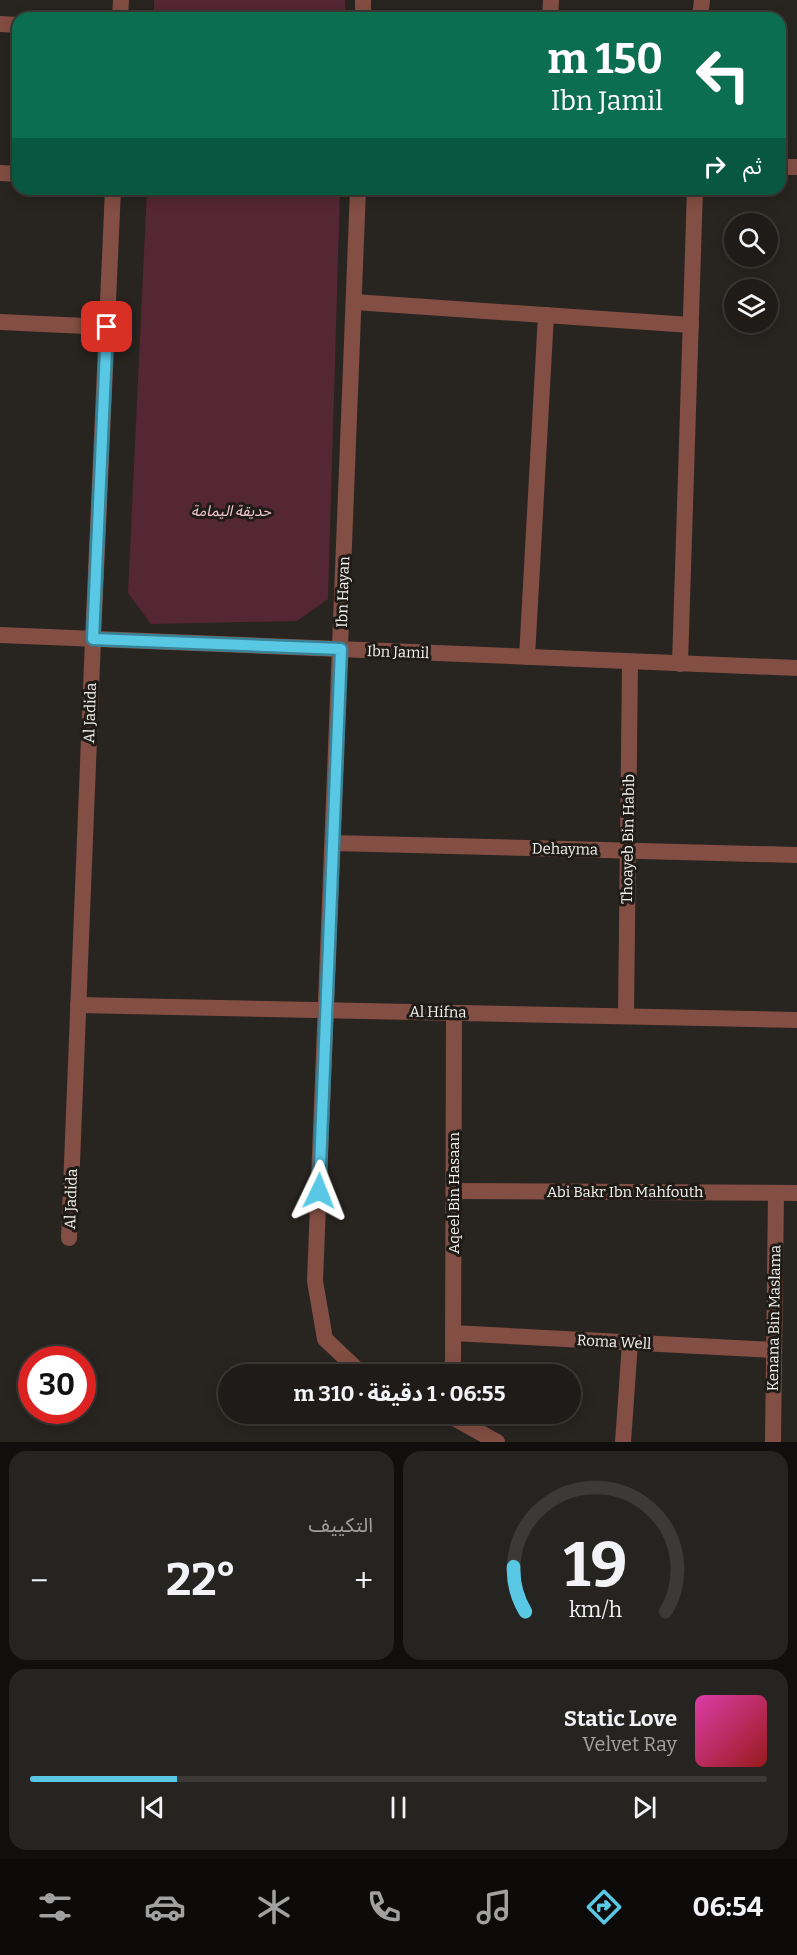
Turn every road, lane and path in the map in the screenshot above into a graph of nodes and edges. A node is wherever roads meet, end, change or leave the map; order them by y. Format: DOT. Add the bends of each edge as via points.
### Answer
graph roads {
  1 [pos="113,195"];
  2 [pos="358,195"];
  3 [pos="695,195"];
  4 [pos="354,302"];
  5 [pos="546,315"];
  6 [pos="0,322"];
  7 [pos="691,326"];
  8 [pos="107,327"];
  9 [pos="0,635"];
  10 [pos="93,639"];
  11 [pos="341,649"];
  12 [pos="527,657"];
  13 [pos="630,662"];
  14 [pos="680,664"];
  15 [pos="797,668"];
  16 [pos="333,843"];
  17 [pos="628,850"];
  18 [pos="797,855"];
  19 [pos="78,1005"];
  20 [pos="326,1010"];
  21 [pos="454,1013"];
  22 [pos="626,1016"];
  23 [pos="797,1020"];
  24 [pos="454,1191"];
  25 [pos="776,1193"];
  26 [pos="797,1193"];
  27 [pos="69,1238"];
  28 [pos="453,1333"];
  29 [pos="630,1343"];
  30 [pos="774,1350"];
  31 [pos="351,1364"];
  32 [pos="453,1364"];
  33 [pos="466,1424"];
  34 [pos="496,1442"];
  35 [pos="623,1442"];
  36 [pos="773,1442"];
  1 -- 8 [label="street, Al Jadida"];
  2 -- 4 [label="street, Ibn Hayan"];
  3 -- 7 [label="street"];
  4 -- 5 [label="street"];
  4 -- 11 [label="street, Ibn Hayan"];
  5 -- 7 [label="street"];
  5 -- 12 [label="street"];
  6 -- 8 [label="street"];
  7 -- 14 [label="street"];
  8 -- 10 [label="street, Al Jadida"];
  9 -- 10 [label="street, Ibn Jamil"];
  10 -- 11 [label="street, Ibn Jamil"];
  10 -- 19 [label="street, Al Jadida"];
  11 -- 12 [label="street, Ibn Jamil"];
  11 -- 16 [label="street, Ibn Hayan"];
  12 -- 13 [label="street, Ibn Jamil"];
  13 -- 14 [label="street, Ibn Jamil"];
  13 -- 17 [label="street, Thoayeb Bin Habib"];
  14 -- 15 [label="street, Ibn Jamil"];
  16 -- 17 [label="street, Dehayma"];
  16 -- 20 [label="street, Ibn Hayan"];
  17 -- 18 [label="street, Dehayma"];
  17 -- 22 [label="street, Thoayeb Bin Habib"];
  19 -- 20 [label="street, Al Hifna"];
  19 -- 27 [label="street, Al Jadida"];
  20 -- 21 [label="street, Al Hifna"];
  20 -- 31 [label="street, Ibn Hayan" via="315,1281 325,1339"];
  21 -- 22 [label="street, Al Hifna"];
  21 -- 24 [label="street, Aqeel Bin Hasaan"];
  22 -- 23 [label="street, Al Hifna"];
  24 -- 25 [label="street, Abi Bakr Ibn Mahfouth"];
  24 -- 28 [label="street, Aqeel Bin Hasaan"];
  25 -- 26 [label="street, Abi Bakr Ibn Mahfouth"];
  25 -- 30 [label="street, Kenana Bin Maslama"];
  28 -- 29 [label="street, Roma Well"];
  28 -- 32 [label="street, Aqeel Bin Hasaan"];
  29 -- 30 [label="street, Roma Well"];
  29 -- 35 [label="street"];
  30 -- 36 [label="street, Kenana Bin Maslama"];
  33 -- 34 [label="street"];
}
